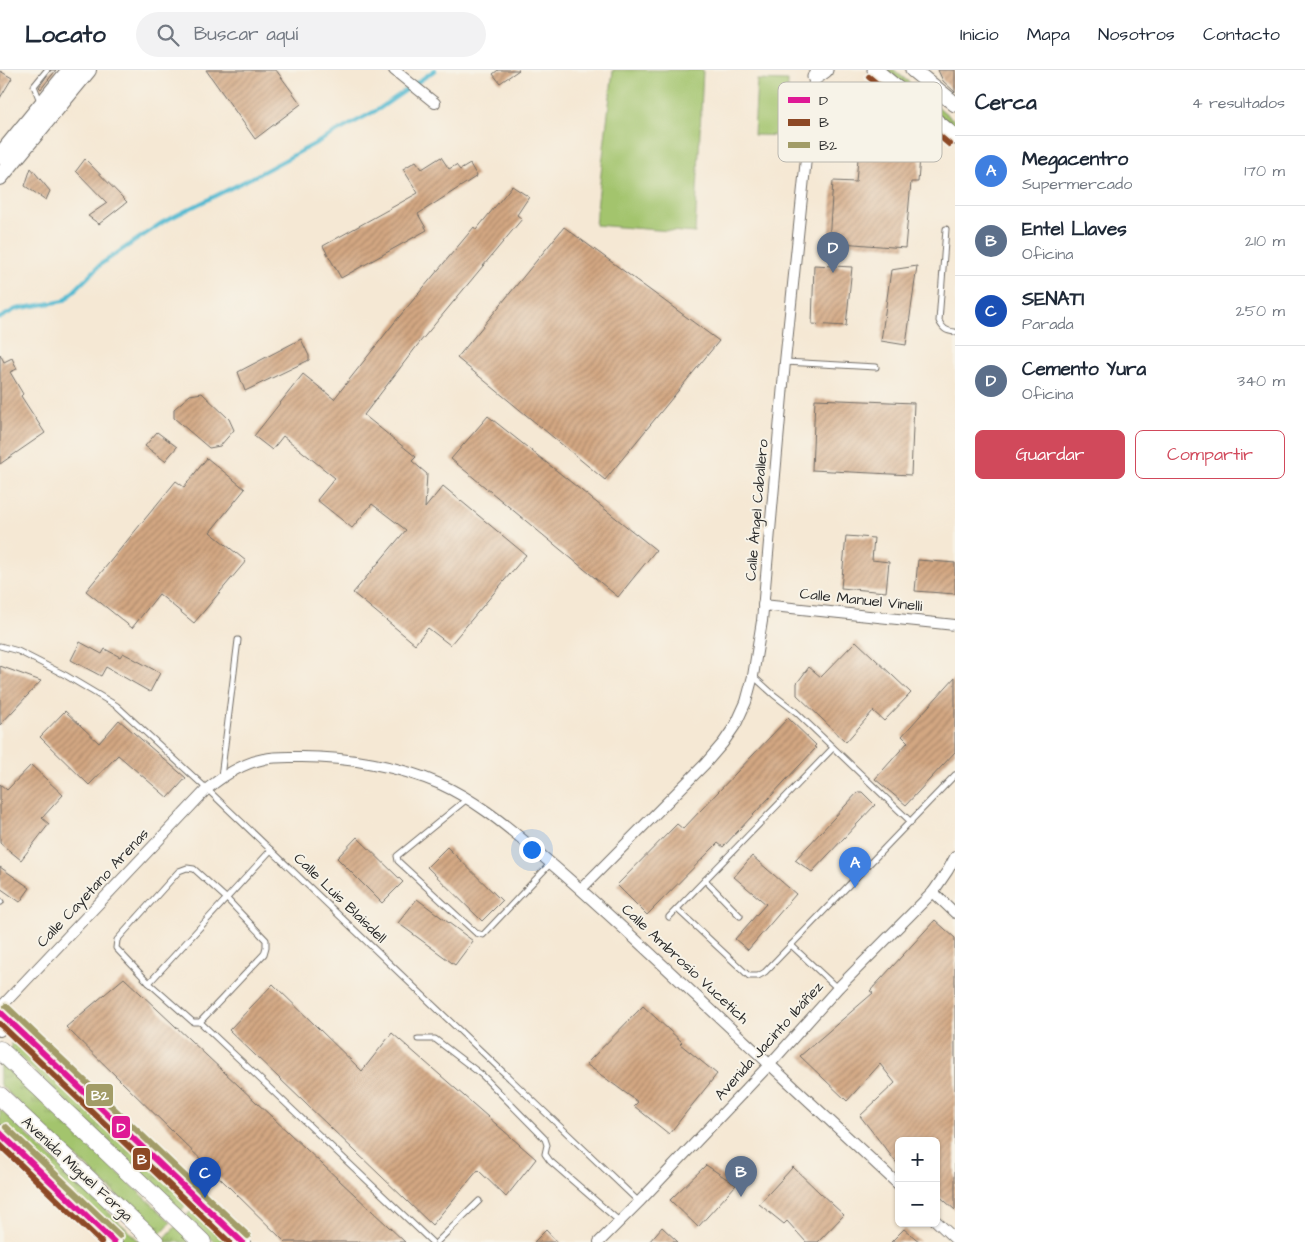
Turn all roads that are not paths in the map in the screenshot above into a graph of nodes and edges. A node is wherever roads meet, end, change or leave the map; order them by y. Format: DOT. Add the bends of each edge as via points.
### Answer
graph roads {
  1 [pos="47,70"];
  2 [pos="70,70"];
  3 [pos="88,70"];
  4 [pos="394,70"];
  5 [pos="875,70"];
  6 [pos="913,70"];
  7 [pos="889,82"];
  8 [pos="928,82"];
  9 [pos="942,93"];
  10 [pos="435,103"];
  11 [pos="955,104"];
  12 [pos="42,106"];
  13 [pos="942,126"];
  14 [pos="955,137"];
  15 [pos="0,156"];
  16 [pos="808,162"];
  17 [pos="0,177"];
  18 [pos="946,229"];
  19 [pos="955,332"];
  20 [pos="785,362"];
  21 [pos="876,367"];
  22 [pos="763,605"];
  23 [pos="955,625"];
  24 [pos="238,640"];
  25 [pos="0,646"];
  26 [pos="753,676"];
  27 [pos="834,748"];
  28 [pos="955,775"];
  29 [pos="220,780"];
  30 [pos="207,789"];
  31 [pos="468,799"];
  32 [pos="911,822"];
  33 [pos="271,850"];
  34 [pos="955,857"];
  35 [pos="551,863"];
  36 [pos="705,880"];
  37 [pos="581,889"];
  38 [pos="933,892"];
  39 [pos="227,899"];
  40 [pos="677,909"];
  41 [pos="955,913"];
  42 [pos="669,916"];
  43 [pos="740,916"];
  44 [pos="791,945"];
  45 [pos="149,983"];
  46 [pos="838,988"];
  47 [pos="0,1008"];
  48 [pos="0,1014"];
  49 [pos="200,1022"];
  50 [pos="0,1031"];
  51 [pos="418,1039"];
  52 [pos="0,1050"];
  53 [pos="770,1064"];
  54 [pos="0,1096"];
  55 [pos="0,1133"];
  56 [pos="896,1182"];
  57 [pos="479,1201"];
  58 [pos="640,1202"];
  59 [pos="619,1221"];
  60 [pos="940,1225"];
  61 [pos="955,1239"];
  62 [pos="114,1242"];
  63 [pos="155,1242"];
  64 [pos="202,1242"];
  65 [pos="242,1242"];
  66 [pos="432,1242"];
  67 [pos="437,1242"];
  68 [pos="599,1242"];
  1 -- 12 [label="lane" via="34,86"];
  2 -- 12 [label="main road"];
  3 -- 17 [label="main road"];
  4 -- 10 [label="street"];
  5 -- 7 [label="main road"];
  6 -- 8 [label="main road"];
  9 -- 11 [label="main road"];
  12 -- 15 [label="main road"];
  13 -- 14 [label="main road"];
  16 -- 20 [label="street, Calle Ángel Caballero"];
  18 -- 19 [label="lane" via="939,321 942,328"];
  20 -- 21 [label="lane"];
  20 -- 22 [label="street, Calle Ángel Caballero"];
  22 -- 23 [label="street, Calle Manuel Vinelli"];
  22 -- 26 [label="street, Calle Ángel Caballero"];
  24 -- 29 [label="lane"];
  25 -- 30 [label="lane, Calle Luis Blaisdell" via="18,651 65,675 117,706"];
  26 -- 27 [label="lane"];
  26 -- 37 [label="street, Calle Ángel Caballero" via="746,702 723,743"];
  27 -- 32 [label="lane"];
  27 -- 36 [label="lane"];
  28 -- 32 [label="lane"];
  29 -- 30 [label="street, Calle Cayetano Arenas"];
  29 -- 31 [label="street, Calle Cayetano Arenas" via="262,759 321,757 365,762 406,772 440,784"];
  30 -- 33 [label="lane, Calle Luis Blaisdell"];
  30 -- 47 [label="street, Calle Cayetano Arenas"];
  31 -- 35 [label="street, Calle Ambrosio Vucetich" via="497,818"];
  31 -- 35 [label="lane" via="398,856 398,861 476,933 483,934"];
  32 -- 44 [label="lane"];
  33 -- 39 [label="lane"];
  33 -- 58 [label="lane, Calle Luis Blaisdell"];
  34 -- 38 [label="street, Avenida Jacinto Ibáñez"];
  35 -- 37 [label="street, Calle Ambrosio Vucetich"];
  36 -- 40 [label="lane"];
  36 -- 43 [label="lane"];
  37 -- 53 [label="street, Calle Ambrosio Vucetich"];
  38 -- 41 [label="street"];
  38 -- 46 [label="street, Avenida Jacinto Ibáñez"];
  39 -- 45 [label="lane"];
  39 -- 45 [label="lane" via="194,869 179,871 117,940 116,948"];
  39 -- 49 [label="lane" via="266,940 266,947 264,954"];
  40 -- 42 [label="lane"];
  40 -- 44 [label="lane" via="748,976 765,972"];
  44 -- 46 [label="lane"];
  45 -- 49 [label="lane" via="192,1022"];
  46 -- 53 [label="street, Avenida Jacinto Ibáñez"];
  48 -- 50 [label="street"];
  48 -- 65 [label="main road"];
  49 -- 66 [label="lane"];
  51 -- 59 [label="lane" via="435,1039 482,1075 545,1139 545,1154 550,1161"];
  52 -- 64 [label="highway"];
  53 -- 56 [label="street, Calle Ambrosio Vucetich"];
  53 -- 58 [label="street, Avenida Jacinto Ibáñez"];
  54 -- 63 [label="highway, Avenida Miguel Forga"];
  55 -- 62 [label="main road, Avenida Miguel Forga"];
  57 -- 67 [label="lane"];
  58 -- 59 [label="street, Avenida Jacinto Ibáñez"];
  59 -- 68 [label="street, Avenida Jacinto Ibáñez"];
  60 -- 61 [label="street"];
}
